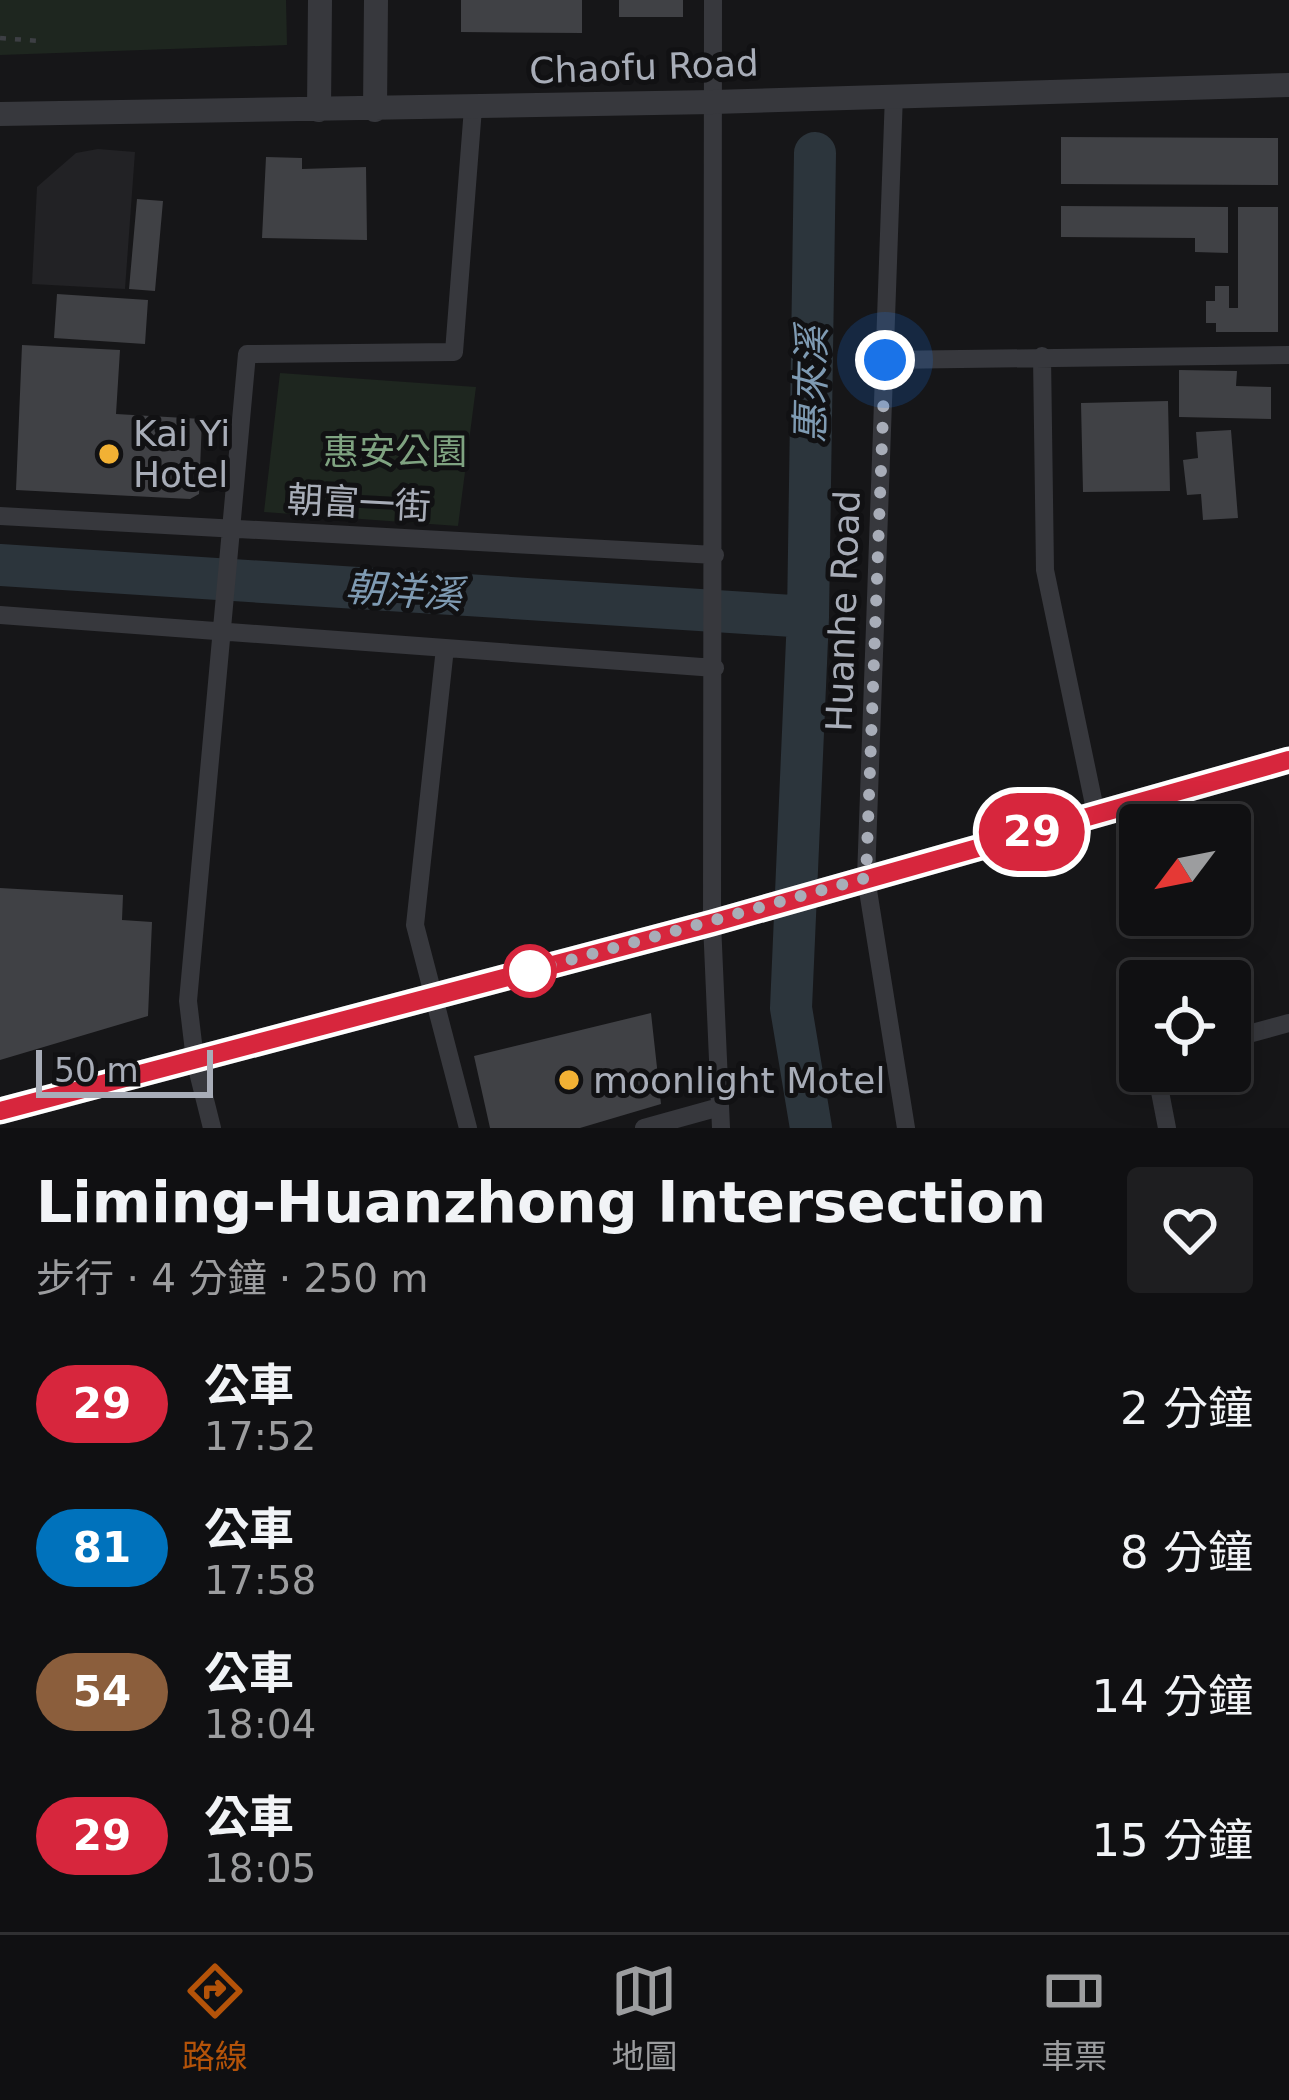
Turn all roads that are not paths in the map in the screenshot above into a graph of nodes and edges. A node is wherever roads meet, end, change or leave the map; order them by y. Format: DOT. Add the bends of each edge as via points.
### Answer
graph roads {
  1 [pos="320,0"];
  2 [pos="376,0"];
  3 [pos="713,0"];
  4 [pos="1289,85"];
  5 [pos="895,94"];
  6 [pos="713,103"];
  7 [pos="473,108"];
  8 [pos="319,110"];
  9 [pos="375,110"];
  10 [pos="1,122"];
  11 [pos="1289,355"];
  12 [pos="1042,356"];
  13 [pos="885,360"];
  14 [pos="0,516"];
  15 [pos="231,529"];
  16 [pos="715,565"];
  17 [pos="0,614"];
  18 [pos="221,631"];
  19 [pos="445,648"];
  20 [pos="715,660"];
  21 [pos="1289,760"];
  22 [pos="1096,814"];
  23 [pos="859,880"];
  24 [pos="724,918"];
  25 [pos="436,996"];
  26 [pos="1289,1023"];
  27 [pos="1251,1033"];
  28 [pos="195,1060"];
  29 [pos="1160,1092"];
  30 [pos="716,1108"];
  31 [pos="0,1111"];
  32 [pos="212,1128"];
  33 [pos="468,1128"];
  34 [pos="644,1128"];
  35 [pos="721,1128"];
  36 [pos="906,1128"];
  37 [pos="1167,1128"];
  1 -- 8 [label="street"];
  2 -- 9 [label="street"];
  3 -- 6 [label="street"];
  4 -- 5 [label="street, Chaofu Road"];
  5 -- 6 [label="street, Chaofu Road"];
  5 -- 13 [label="street, Huanhe Road"];
  6 -- 7 [label="street, Chaofu Road"];
  6 -- 16 [label="street"];
  7 -- 9 [label="street, Chaofu Road"];
  7 -- 15 [label="street" via="454,352 247,355"];
  8 -- 9 [label="street, Chaofu Road"];
  8 -- 10 [label="street, Chaofu Road"];
  11 -- 12 [label="street"];
  12 -- 13 [label="street"];
  12 -- 22 [label="street" via="1045,570"];
  13 -- 23 [label="street, Huanhe Road"];
  14 -- 15 [label="street, 朝富一街"];
  15 -- 16 [label="street, 朝富一街"];
  15 -- 18 [label="street"];
  16 -- 20 [label="street"];
  17 -- 18 [label="street"];
  18 -- 19 [label="street"];
  18 -- 28 [label="street" via="188,1001"];
  19 -- 20 [label="street"];
  19 -- 25 [label="street" via="415,925"];
  20 -- 24 [label="street"];
  21 -- 22 [label="main road"];
  22 -- 23 [label="main road"];
  23 -- 24 [label="main road"];
  23 -- 36 [label="street, Huanhe Road"];
  24 -- 25 [label="main road"];
  24 -- 30 [label="street"];
  25 -- 28 [label="main road"];
  25 -- 33 [label="street"];
  26 -- 27 [label="street"];
  28 -- 31 [label="main road"];
  28 -- 32 [label="street"];
  29 -- 37 [label="street"];
  30 -- 34 [label="street"];
  30 -- 35 [label="street"];
}
